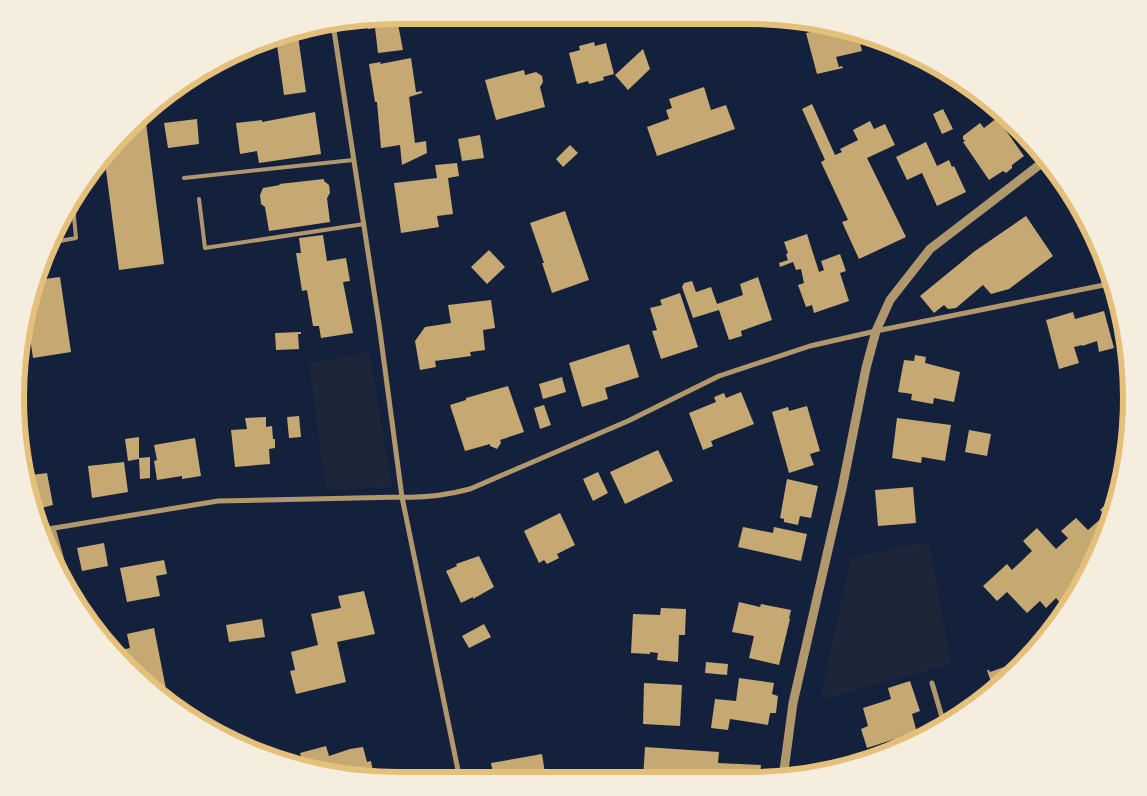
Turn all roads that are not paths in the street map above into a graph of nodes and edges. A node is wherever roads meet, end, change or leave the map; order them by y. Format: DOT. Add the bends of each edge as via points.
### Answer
graph roads {
  1 [pos="334,30"];
  2 [pos="353,160"];
  3 [pos="1041,164"];
  4 [pos="184,178"];
  5 [pos="199,200"];
  6 [pos="74,212"];
  7 [pos="364,224"];
  8 [pos="58,241"];
  9 [pos="1105,285"];
  10 [pos="876,331"];
  11 [pos="402,497"];
  12 [pos="53,528"];
  13 [pos="48,529"];
  14 [pos="64,567"];
  15 [pos="932,683"];
  16 [pos="942,718"];
  17 [pos="784,770"];
  18 [pos="458,772"];
  1 -- 2 [label="street"];
  2 -- 4 [label="lane"];
  2 -- 7 [label="street"];
  3 -- 10 [label="street" via="930,249 890,300"];
  5 -- 7 [label="lane" via="205,248"];
  6 -- 8 [label="lane" via="76,238"];
  7 -- 11 [label="street"];
  9 -- 10 [label="street"];
  10 -- 11 [label="street" via="810,346 719,376 628,421 470,489 435,497"];
  10 -- 17 [label="street" via="793,703"];
  11 -- 12 [label="street" via="218,501"];
  11 -- 18 [label="street"];
  12 -- 13 [label="street"];
  12 -- 14 [label="street"];
  15 -- 16 [label="street"];
}
